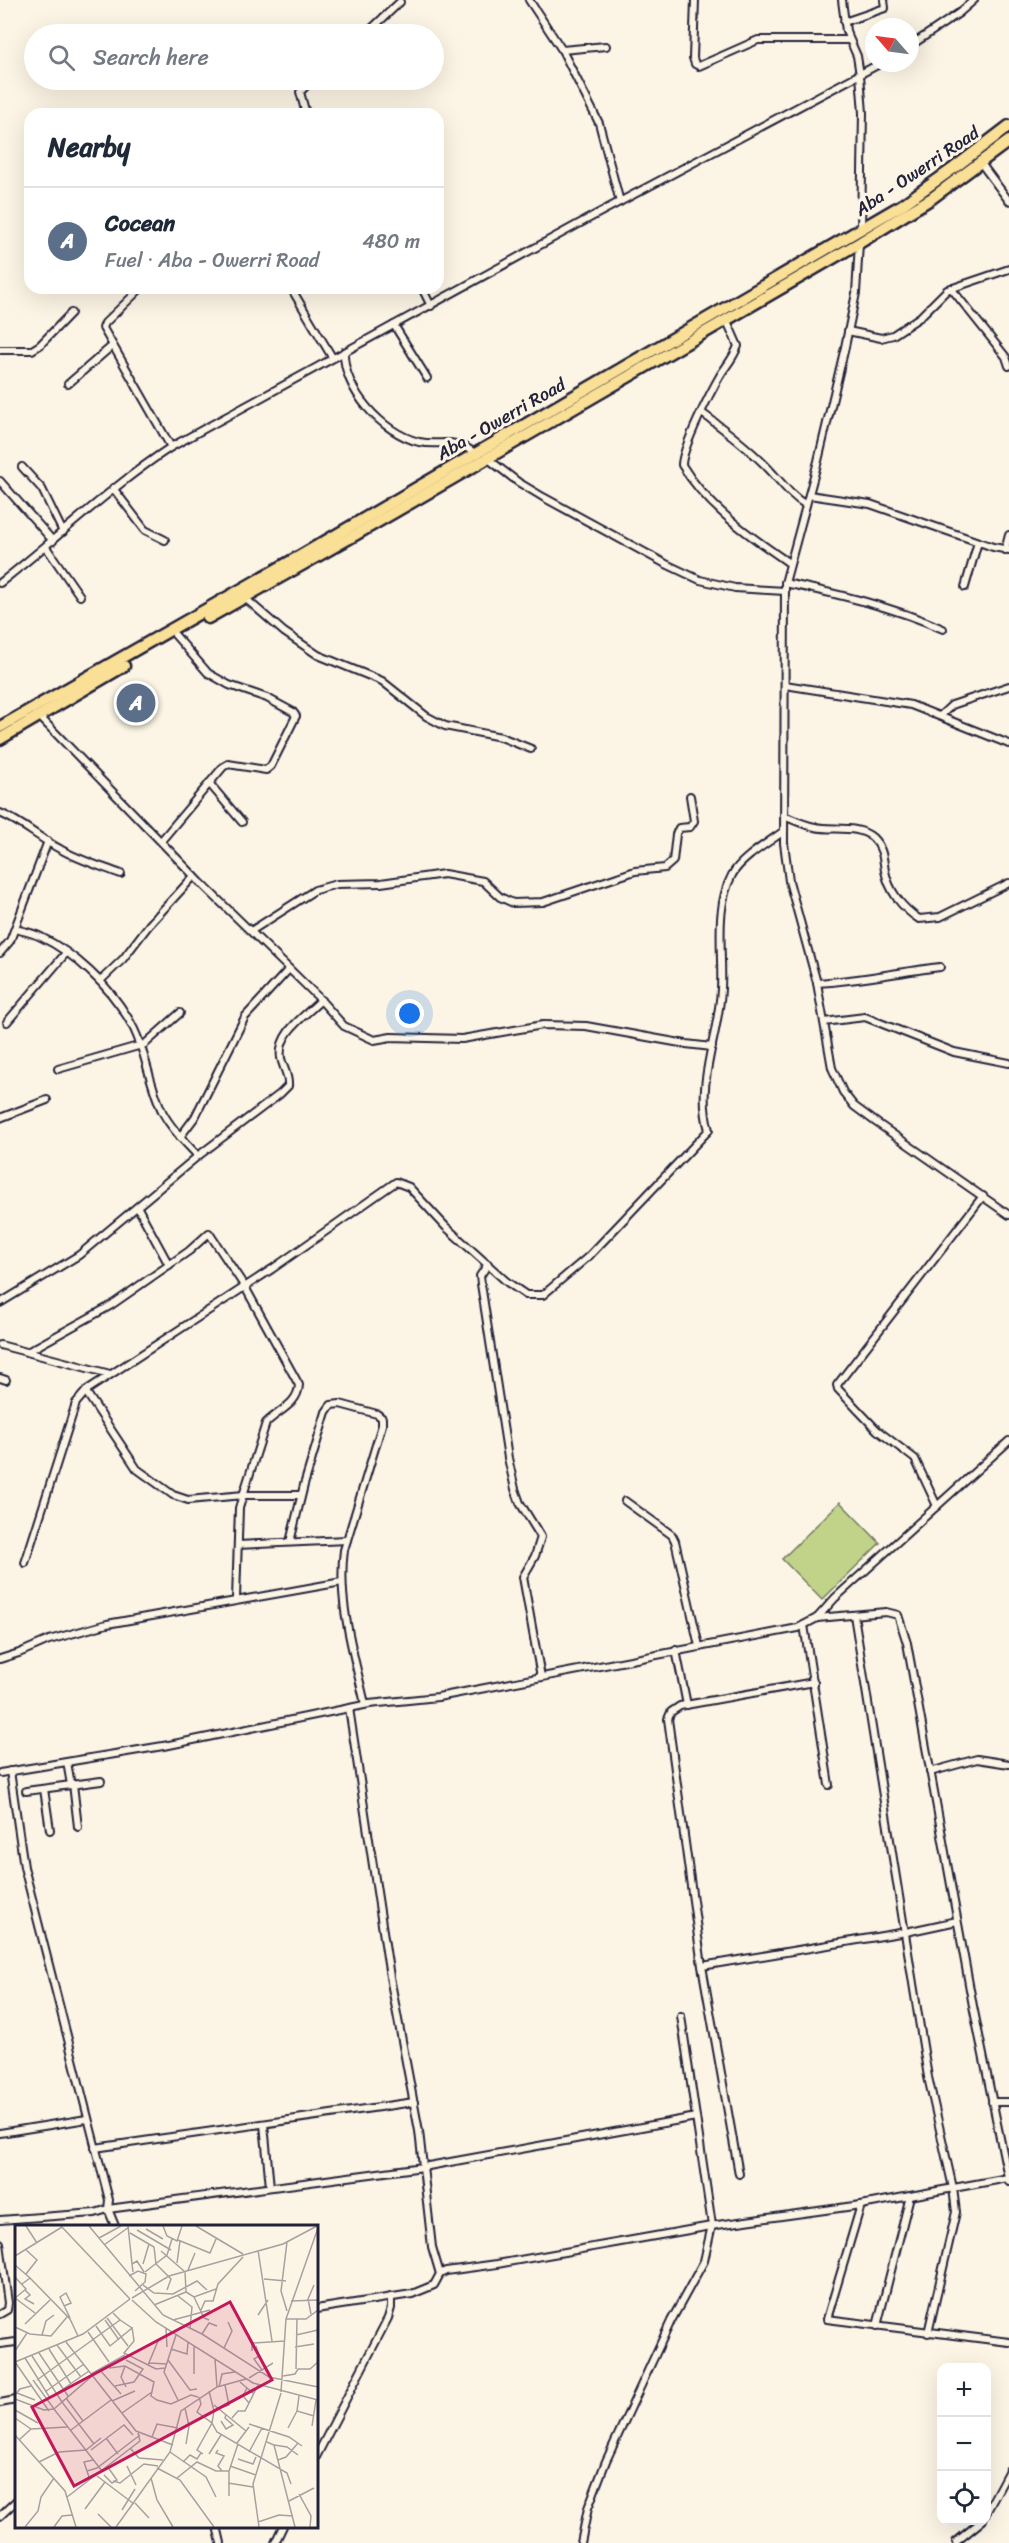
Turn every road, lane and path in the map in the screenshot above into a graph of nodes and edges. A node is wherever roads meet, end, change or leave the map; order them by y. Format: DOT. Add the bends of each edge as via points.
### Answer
graph roads {
  1 [pos="529,0"];
  2 [pos="695,0"];
  3 [pos="842,0"];
  4 [pos="884,0"];
  5 [pos="974,0"];
  6 [pos="400,2"];
  7 [pos="844,22"];
  8 [pos="377,24"];
  9 [pos="849,40"];
  10 [pos="919,40"];
  11 [pos="606,46"];
  12 [pos="562,50"];
  13 [pos="865,72"];
  14 [pos="860,75"];
  15 [pos="302,90"];
  16 [pos="304,108"];
  17 [pos="1009,126"];
  18 [pos="1009,141"];
  19 [pos="980,162"];
  20 [pos="1009,201"];
  21 [pos="620,202"];
  22 [pos="861,230"];
  23 [pos="859,243"];
  24 [pos="1009,269"];
  25 [pos="951,288"];
  26 [pos="135,294"];
  27 [pos="295,294"];
  28 [pos="425,294"];
  29 [pos="431,306"];
  30 [pos="71,313"];
  31 [pos="727,321"];
  32 [pos="394,325"];
  33 [pos="848,331"];
  34 [pos="112,346"];
  35 [pos="0,350"];
  36 [pos="344,351"];
  37 [pos="332,357"];
  38 [pos="1009,366"];
  39 [pos="427,378"];
  40 [pos="68,384"];
  41 [pos="702,413"];
  42 [pos="171,447"];
  43 [pos="476,453"];
  44 [pos="487,458"];
  45 [pos="22,467"];
  46 [pos="0,481"];
  47 [pos="113,488"];
  48 [pos="809,495"];
  49 [pos="806,505"];
  50 [pos="63,532"];
  51 [pos="1009,535"];
  52 [pos="165,540"];
  53 [pos="53,542"];
  54 [pos="978,542"];
  55 [pos="45,547"];
  56 [pos="1007,550"];
  57 [pos="789,563"];
  58 [pos="0,583"];
  59 [pos="785,583"];
  60 [pos="965,587"];
  61 [pos="785,591"];
  62 [pos="80,596"];
  63 [pos="245,598"];
  64 [pos="944,629"];
  65 [pos="175,635"];
  66 [pos="785,685"];
  67 [pos="1009,686"];
  68 [pos="39,716"];
  69 [pos="940,716"];
  70 [pos="0,727"];
  71 [pos="0,739"];
  72 [pos="1009,744"];
  73 [pos="531,749"];
  74 [pos="209,783"];
  75 [pos="690,796"];
  76 [pos="0,813"];
  77 [pos="784,816"];
  78 [pos="242,822"];
  79 [pos="784,831"];
  80 [pos="48,841"];
  81 [pos="161,841"];
  82 [pos="121,874"];
  83 [pos="194,876"];
  84 [pos="1009,883"];
  85 [pos="15,929"];
  86 [pos="251,931"];
  87 [pos="0,953"];
  88 [pos="66,953"];
  89 [pos="940,967"];
  90 [pos="290,969"];
  91 [pos="100,981"];
  92 [pos="817,983"];
  93 [pos="321,1000"];
  94 [pos="180,1014"];
  95 [pos="8,1022"];
  96 [pos="824,1022"];
  97 [pos="140,1045"];
  98 [pos="712,1047"];
  99 [pos="1009,1063"];
  100 [pos="58,1068"];
  101 [pos="47,1100"];
  102 [pos="0,1118"];
  103 [pos="180,1137"];
  104 [pos="198,1156"];
  105 [pos="983,1196"];
  106 [pos="138,1208"];
  107 [pos="1009,1215"];
  108 [pos="488,1264"];
  109 [pos="169,1265"];
  110 [pos="245,1287"];
  111 [pos="0,1303"];
  112 [pos="0,1345"];
  113 [pos="27,1352"];
  114 [pos="110,1374"];
  115 [pos="86,1392"];
  116 [pos="1009,1441"];
  117 [pos="244,1495"];
  118 [pos="301,1495"];
  119 [pos="625,1501"];
  120 [pos="937,1506"];
  121 [pos="347,1540"];
  122 [pos="290,1542"];
  123 [pos="238,1545"];
  124 [pos="25,1563"];
  125 [pos="342,1582"];
  126 [pos="236,1599"];
  127 [pos="854,1615"];
  128 [pos="817,1618"];
  129 [pos="804,1626"];
  130 [pos="699,1646"];
  131 [pos="676,1650"];
  132 [pos="0,1659"];
  133 [pos="541,1677"];
  134 [pos="814,1682"];
  135 [pos="366,1704"];
  136 [pos="687,1705"];
  137 [pos="349,1708"];
  138 [pos="67,1762"];
  139 [pos="1009,1764"];
  140 [pos="10,1772"];
  141 [pos="930,1772"];
  142 [pos="0,1773"];
  143 [pos="101,1781"];
  144 [pos="72,1785"];
  145 [pos="830,1785"];
  146 [pos="44,1789"];
  147 [pos="26,1791"];
  148 [pos="78,1827"];
  149 [pos="50,1830"];
  150 [pos="957,1921"];
  151 [pos="906,1932"];
  152 [pos="702,1966"];
  153 [pos="681,2016"];
  154 [pos="414,2102"];
  155 [pos="992,2102"];
  156 [pos="1009,2102"];
  157 [pos="696,2117"];
  158 [pos="87,2119"];
  159 [pos="264,2124"];
  160 [pos="0,2133"];
  161 [pos="95,2148"];
  162 [pos="423,2167"];
  163 [pos="739,2174"];
  164 [pos="1008,2180"];
  165 [pos="270,2187"];
  166 [pos="953,2188"];
  167 [pos="910,2196"];
  168 [pos="861,2205"];
  169 [pos="108,2209"];
  170 [pos="0,2220"];
  171 [pos="115,2225"];
  172 [pos="712,2225"];
  173 [pos="0,2243"];
  174 [pos="440,2274"];
  175 [pos="391,2297"];
  176 [pos="318,2309"];
  177 [pos="0,2314"];
  178 [pos="878,2326"];
  179 [pos="928,2333"];
  180 [pos="15,2342"];
  181 [pos="1009,2342"];
  182 [pos="0,2344"];
  183 [pos="15,2400"];
  184 [pos="0,2403"];
  185 [pos="318,2453"];
  186 [pos="1009,2470"];
  187 [pos="15,2502"];
  188 [pos="991,2505"];
  189 [pos="0,2516"];
  190 [pos="977,2525"];
  191 [pos="217,2528"];
  192 [pos="282,2528"];
  193 [pos="956,2542"];
  194 [pos="221,2543"];
  195 [pos="275,2543"];
  196 [pos="581,2543"];
  1 -- 12 [label="street"];
  2 -- 9 [label="street" via="693,58 699,66 758,40"];
  3 -- 7 [label="street"];
  4 -- 7 [label="street" via="885,8"];
  5 -- 10 [label="street"];
  6 -- 8 [label="street"];
  7 -- 9 [label="street"];
  9 -- 14 [label="street"];
  11 -- 12 [label="street"];
  12 -- 21 [label="street" via="599,123"];
  13 -- 14 [label="street"];
  14 -- 21 [label="street"];
  14 -- 22 [label="street"];
  15 -- 16 [label="street"];
  17 -- 22 [label="highway, Aba - Owerri Road" via="919,193"];
  18 -- 19 [label="highway, Aba - Owerri Road"];
  19 -- 20 [label="street"];
  19 -- 23 [label="highway, Aba - Owerri Road" via="932,198"];
  21 -- 29 [label="street"];
  22 -- 43 [label="highway, Aba - Owerri Road"];
  23 -- 31 [label="highway, Aba - Owerri Road"];
  23 -- 33 [label="street" via="856,293"];
  24 -- 25 [label="street"];
  25 -- 33 [label="street" via="908,327 893,335 881,338"];
  25 -- 38 [label="street"];
  26 -- 34 [label="street" via="105,323 103,328"];
  27 -- 37 [label="street"];
  28 -- 29 [label="street"];
  29 -- 32 [label="street"];
  30 -- 35 [label="street" via="32,350"];
  31 -- 41 [label="street" via="738,346"];
  31 -- 44 [label="highway, Aba - Owerri Road"];
  32 -- 36 [label="street"];
  32 -- 39 [label="street"];
  33 -- 48 [label="street"];
  34 -- 40 [label="street"];
  34 -- 42 [label="street"];
  36 -- 37 [label="street"];
  36 -- 43 [label="street" via="347,376 389,427 411,440 462,444"];
  37 -- 42 [label="street"];
  41 -- 49 [label="street"];
  41 -- 57 [label="street" via="684,450 682,465 738,528"];
  42 -- 47 [label="street"];
  43 -- 70 [label="highway, Aba - Owerri Road"];
  44 -- 61 [label="street" via="543,497 674,568 735,588"];
  44 -- 63 [label="highway, Aba - Owerri Road"];
  45 -- 50 [label="street" via="42,489"];
  46 -- 53 [label="street"];
  47 -- 50 [label="street"];
  47 -- 52 [label="street" via="145,530"];
  48 -- 49 [label="street"];
  48 -- 54 [label="street" via="870,504"];
  49 -- 57 [label="street"];
  50 -- 53 [label="street"];
  51 -- 56 [label="street"];
  53 -- 55 [label="street"];
  54 -- 56 [label="street"];
  54 -- 60 [label="street"];
  55 -- 58 [label="street"];
  55 -- 62 [label="street"];
  57 -- 59 [label="street"];
  59 -- 61 [label="street"];
  59 -- 64 [label="street" via="920,618"];
  61 -- 66 [label="street"];
  63 -- 65 [label="highway, Aba - Owerri Road"];
  63 -- 73 [label="street" via="318,655 382,681 426,716 445,726 501,737"];
  65 -- 68 [label="highway, Aba - Owerri Road"];
  65 -- 74 [label="street" via="208,672 229,685 267,698 296,716 266,771 228,764"];
  66 -- 69 [label="street" via="911,705"];
  66 -- 77 [label="street"];
  67 -- 69 [label="street" via="952,705"];
  68 -- 71 [label="highway, Aba - Owerri Road"];
  68 -- 81 [label="street"];
  69 -- 72 [label="street"];
  74 -- 78 [label="street"];
  74 -- 81 [label="street"];
  75 -- 86 [label="street" via="694,820 676,834 673,861 665,868 635,871 543,902 523,903 500,897 483,881 444,874 381,883 337,884 315,890"];
  76 -- 80 [label="street"];
  77 -- 79 [label="street"];
  77 -- 84 [label="street" via="815,827 847,829 872,837 885,856 891,889 898,901 919,919 940,917"];
  79 -- 92 [label="street" via="789,881"];
  79 -- 98 [label="street" via="737,868 726,889 720,942 722,991"];
  80 -- 82 [label="street" via="82,860"];
  80 -- 85 [label="street"];
  81 -- 83 [label="street"];
  83 -- 86 [label="street"];
  83 -- 91 [label="street"];
  85 -- 87 [label="street"];
  85 -- 88 [label="street" via="41,937"];
  86 -- 90 [label="street"];
  88 -- 91 [label="street"];
  88 -- 95 [label="street"];
  89 -- 92 [label="street"];
  90 -- 93 [label="street"];
  90 -- 103 [label="street" via="245,1017 195,1117"];
  91 -- 97 [label="street" via="128,1018"];
  92 -- 96 [label="street"];
  93 -- 98 [label="street" via="344,1026 374,1040 462,1039 543,1024 586,1026"];
  93 -- 104 [label="street" via="281,1045 288,1086"];
  94 -- 97 [label="street"];
  96 -- 99 [label="street" via="865,1017 954,1052"];
  96 -- 105 [label="street" via="832,1068 854,1106"];
  97 -- 100 [label="street"];
  97 -- 103 [label="street" via="164,1113"];
  98 -- 108 [label="street" via="704,1114 709,1130 589,1256 543,1295 526,1295"];
  101 -- 102 [label="street"];
  103 -- 104 [label="street"];
  104 -- 106 [label="street"];
  105 -- 107 [label="street"];
  105 -- 120 [label="street" via="837,1385 877,1430 915,1459"];
  106 -- 109 [label="street"];
  106 -- 111 [label="street" via="79,1255"];
  108 -- 110 [label="street" via="409,1187 396,1182"];
  108 -- 133 [label="street" via="480,1276 508,1458 520,1503 541,1537 523,1577"];
  109 -- 110 [label="street" via="208,1233"];
  109 -- 113 [label="street" via="110,1306"];
  110 -- 114 [label="street"];
  110 -- 117 [label="street" via="299,1385 299,1395 266,1423"];
  112 -- 113 [label="street"];
  113 -- 114 [label="street"];
  114 -- 115 [label="street"];
  115 -- 117 [label="street" via="137,1469 173,1495 188,1500"];
  115 -- 124 [label="street" via="76,1403"];
  116 -- 120 [label="street"];
  117 -- 118 [label="street"];
  117 -- 123 [label="street" via="239,1508"];
  118 -- 121 [label="street" via="331,1406 340,1404 382,1418"];
  118 -- 122 [label="street"];
  119 -- 130 [label="street" via="675,1541"];
  120 -- 128 [label="street"];
  121 -- 122 [label="street"];
  121 -- 125 [label="street"];
  122 -- 123 [label="street"];
  123 -- 126 [label="street"];
  125 -- 126 [label="street"];
  125 -- 135 [label="street"];
  126 -- 132 [label="street" via="107,1624"];
  127 -- 128 [label="street"];
  127 -- 141 [label="street" via="898,1615 907,1643"];
  127 -- 151 [label="street"];
  128 -- 129 [label="street"];
  129 -- 130 [label="street"];
  129 -- 134 [label="street"];
  130 -- 131 [label="street"];
  131 -- 133 [label="street"];
  131 -- 136 [label="street"];
  133 -- 135 [label="street" via="438,1697"];
  134 -- 136 [label="street"];
  134 -- 145 [label="street"];
  135 -- 137 [label="street"];
  136 -- 152 [label="street" via="671,1712 668,1719"];
  137 -- 138 [label="street"];
  137 -- 154 [label="street" via="390,1977"];
  138 -- 140 [label="street"];
  138 -- 144 [label="street"];
  139 -- 141 [label="street" via="977,1759"];
  140 -- 142 [label="street"];
  140 -- 158 [label="street" via="24,1866"];
  141 -- 150 [label="street"];
  143 -- 144 [label="street"];
  144 -- 146 [label="street"];
  144 -- 148 [label="street"];
  146 -- 147 [label="street"];
  146 -- 149 [label="street"];
  150 -- 151 [label="street"];
  150 -- 155 [label="street"];
  151 -- 152 [label="street"];
  151 -- 166 [label="street" via="928,2077"];
  152 -- 163 [label="street"];
  153 -- 157 [label="street"];
  154 -- 159 [label="street"];
  154 -- 162 [label="street"];
  155 -- 156 [label="street"];
  155 -- 164 [label="street"];
  157 -- 162 [label="street"];
  157 -- 172 [label="street"];
  158 -- 160 [label="street"];
  158 -- 161 [label="street"];
  159 -- 161 [label="street"];
  159 -- 165 [label="street"];
  161 -- 169 [label="street"];
  162 -- 165 [label="street"];
  162 -- 174 [label="street" via="432,2247"];
  164 -- 166 [label="street"];
  165 -- 169 [label="street"];
  166 -- 167 [label="street"];
  166 -- 179 [label="street" via="956,2212"];
  167 -- 168 [label="street"];
  167 -- 178 [label="street"];
  168 -- 172 [label="street"];
  168 -- 178 [label="street" via="827,2319"];
  169 -- 170 [label="street"];
  169 -- 171 [label="street"];
  172 -- 174 [label="street"];
  172 -- 196 [label="street" via="704,2260 670,2321 606,2461 588,2508"];
  173 -- 177 [label="street" via="8,2303 7,2310"];
  174 -- 175 [label="street" via="425,2290"];
  175 -- 176 [label="street"];
  175 -- 185 [label="street" via="388,2318"];
  178 -- 179 [label="street"];
  179 -- 181 [label="street"];
  180 -- 182 [label="street"];
  183 -- 184 [label="street"];
  186 -- 188 [label="street"];
  187 -- 189 [label="street"];
  190 -- 193 [label="street"];
  191 -- 194 [label="street"];
  192 -- 195 [label="street"];
}
